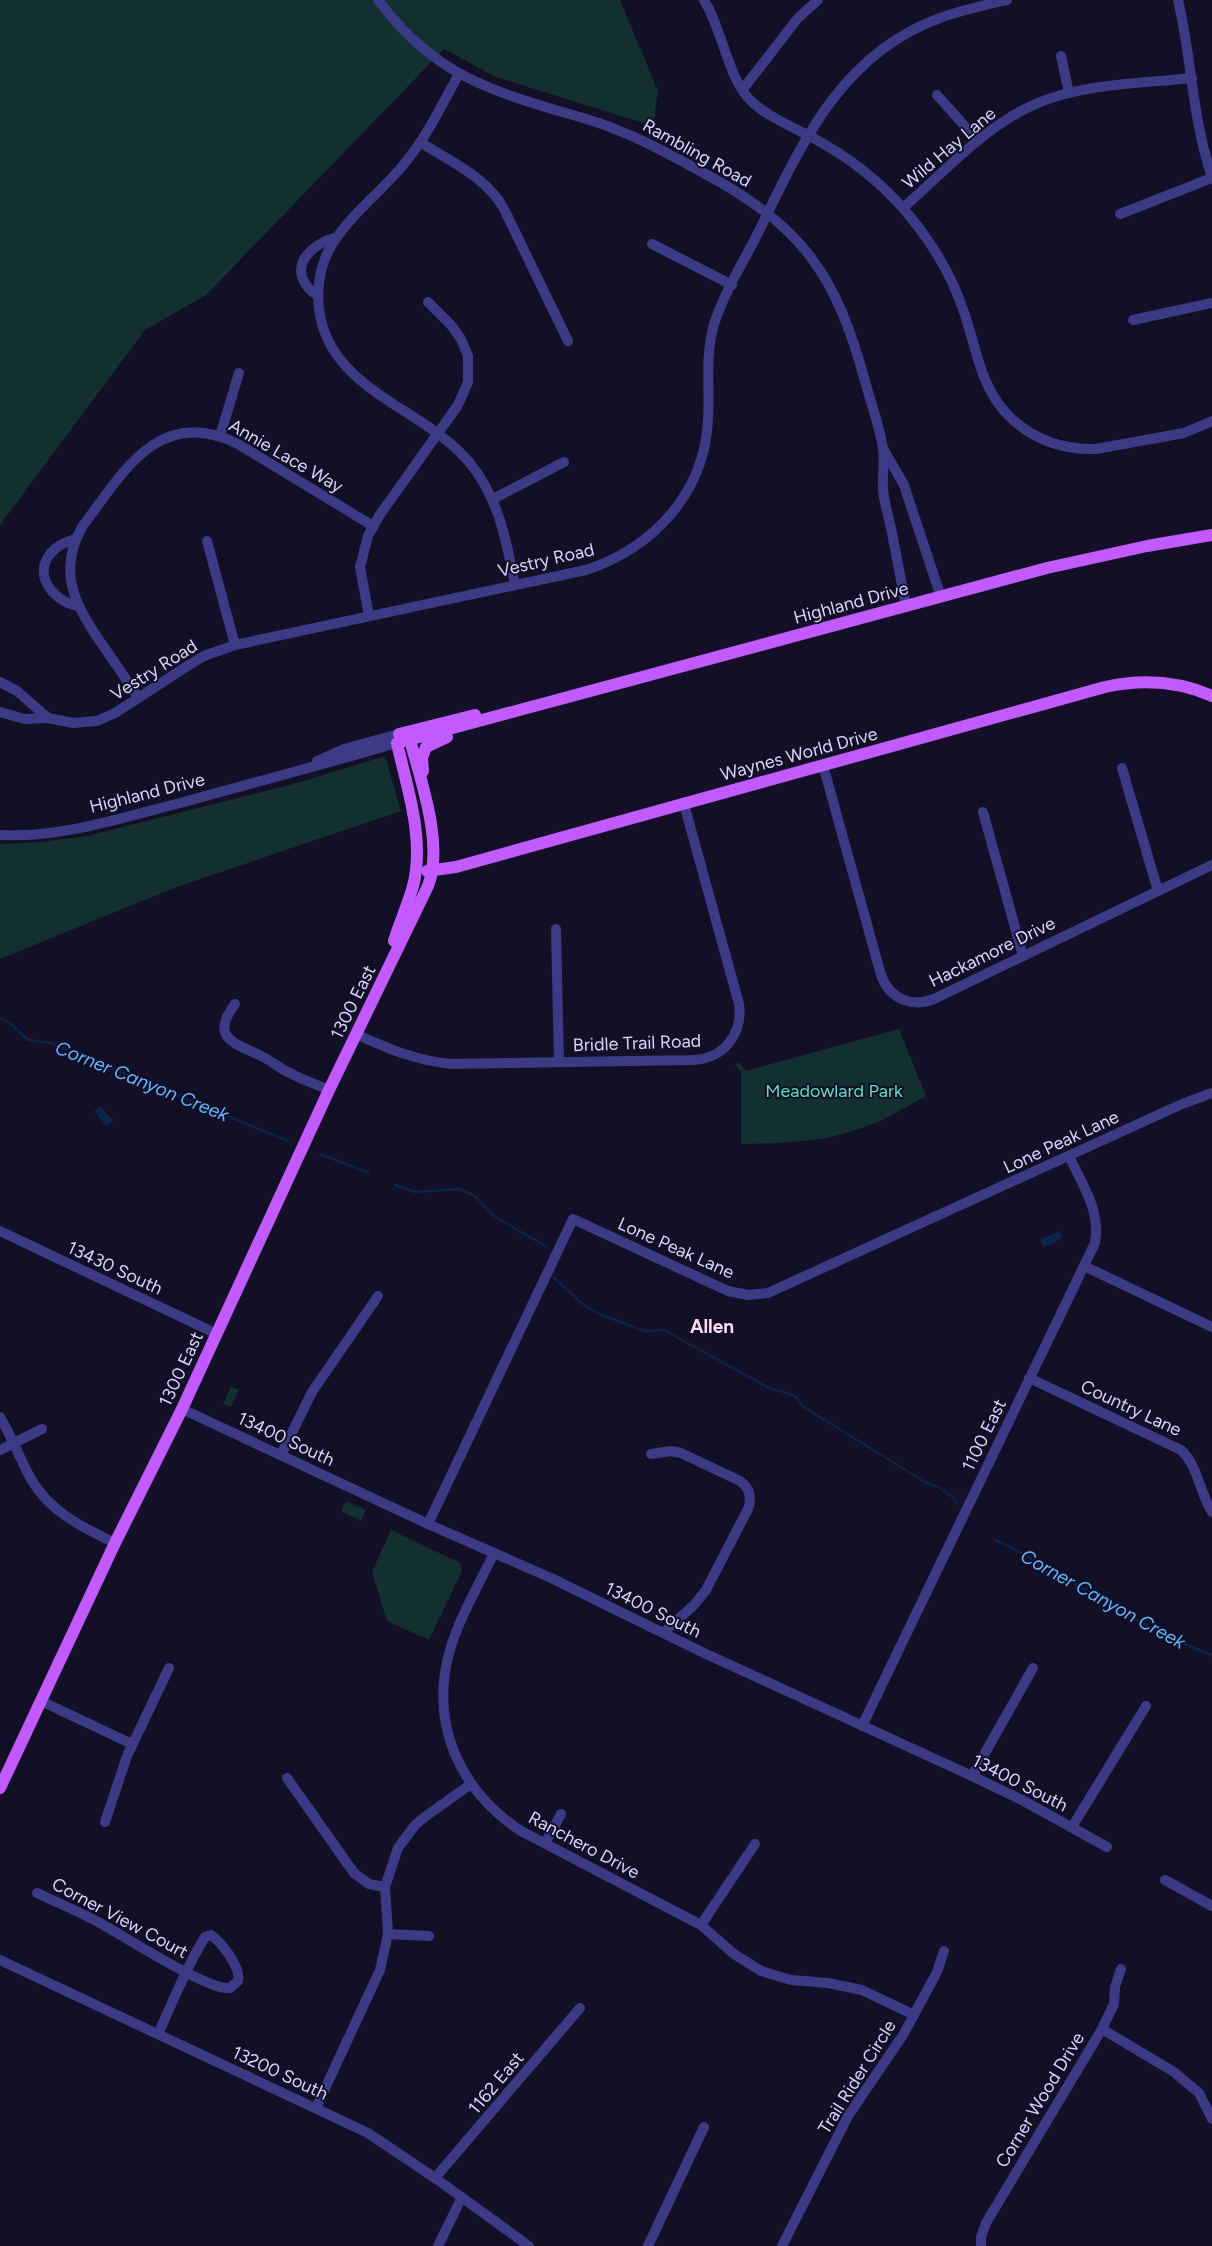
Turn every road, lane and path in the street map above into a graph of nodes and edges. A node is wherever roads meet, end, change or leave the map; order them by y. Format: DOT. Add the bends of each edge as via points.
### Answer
graph roads {
  1 [pos="378,0"];
  2 [pos="704,0"];
  3 [pos="818,0"];
  4 [pos="1007,0"];
  5 [pos="1178,0"];
  6 [pos="1061,56"];
  7 [pos="459,74"];
  8 [pos="1192,78"];
  9 [pos="744,89"];
  10 [pos="1069,93"];
  11 [pos="938,95"];
  12 [pos="808,135"];
  13 [pos="978,141"];
  14 [pos="420,142"];
  15 [pos="1212,178"];
  16 [pos="903,208"];
  17 [pos="768,213"];
  18 [pos="1120,214"];
  19 [pos="336,237"];
  20 [pos="652,244"];
  21 [pos="732,285"];
  22 [pos="318,296"];
  23 [pos="428,302"];
  24 [pos="1212,303"];
  25 [pos="1133,320"];
  26 [pos="568,341"];
  27 [pos="239,374"];
  28 [pos="1212,420"];
  29 [pos="438,433"];
  30 [pos="220,436"];
  31 [pos="883,450"];
  32 [pos="564,462"];
  33 [pos="493,499"];
  34 [pos="373,526"];
  35 [pos="1212,535"];
  36 [pos="76,539"];
  37 [pos="207,541"];
  38 [pos="515,584"];
  39 [pos="941,596"];
  40 [pos="77,606"];
  41 [pos="906,606"];
  42 [pos="369,616"];
  43 [pos="235,645"];
  44 [pos="0,682"];
  45 [pos="1212,696"];
  46 [pos="138,697"];
  47 [pos="0,712"];
  48 [pos="502,715"];
  49 [pos="48,718"];
  50 [pos="396,739"];
  51 [pos="410,740"];
  52 [pos="823,765"];
  53 [pos="1122,768"];
  54 [pos="424,798"];
  55 [pos="684,804"];
  56 [pos="983,812"];
  57 [pos="0,835"];
  58 [pos="417,862"];
  59 [pos="1212,865"];
  60 [pos="433,872"];
  61 [pos="1158,891"];
  62 [pos="556,929"];
  63 [pos="1023,956"];
  64 [pos="392,963"];
  65 [pos="235,1004"];
  66 [pos="358,1035"];
  67 [pos="559,1062"];
  68 [pos="330,1090"];
  69 [pos="1212,1093"];
  70 [pos="1069,1156"];
  71 [pos="0,1231"];
  72 [pos="1084,1266"];
  73 [pos="378,1296"];
  74 [pos="1212,1327"];
  75 [pos="217,1334"];
  76 [pos="1029,1378"];
  77 [pos="182,1409"];
  78 [pos="0,1417"];
  79 [pos="42,1429"];
  80 [pos="14,1442"];
  81 [pos="0,1450"];
  82 [pos="651,1454"];
  83 [pos="281,1455"];
  84 [pos="1212,1512"];
  85 [pos="428,1524"];
  86 [pos="115,1543"];
  87 [pos="494,1553"];
  88 [pos="664,1632"];
  89 [pos="168,1668"];
  90 [pos="1033,1668"];
  91 [pos="41,1701"];
  92 [pos="1146,1706"];
  93 [pos="862,1726"];
  94 [pos="132,1744"];
  95 [pos="972,1776"];
  96 [pos="287,1778"];
  97 [pos="471,1784"];
  98 [pos="0,1788"];
  99 [pos="561,1814"];
  100 [pos="105,1822"];
  101 [pos="1072,1827"];
  102 [pos="545,1843"];
  103 [pos="755,1844"];
  104 [pos="1107,1847"];
  105 [pos="1165,1880"];
  106 [pos="385,1887"];
  107 [pos="37,1893"];
  108 [pos="1212,1906"];
  109 [pos="701,1926"];
  110 [pos="388,1934"];
  111 [pos="429,1936"];
  112 [pos="944,1951"];
  113 [pos="0,1960"];
  114 [pos="1121,1969"];
  115 [pos="187,1972"];
  116 [pos="580,2008"];
  117 [pos="914,2015"];
  118 [pos="1102,2029"];
  119 [pos="158,2034"];
  120 [pos="316,2108"];
  121 [pos="1212,2119"];
  122 [pos="704,2127"];
  123 [pos="435,2178"];
  124 [pos="462,2197"];
  125 [pos="438,2246"];
  126 [pos="529,2246"];
  127 [pos="648,2246"];
  128 [pos="782,2246"];
  129 [pos="981,2246"];
  1 -- 7 [label="street, Rambling Road" via="417,44"];
  2 -- 9 [label="street" via="720,30 733,72"];
  3 -- 9 [label="street" via="798,18"];
  4 -- 12 [label="street, Vestry Road" via="939,18 880,51 839,89"];
  5 -- 8 [label="street"];
  6 -- 10 [label="street"];
  7 -- 14 [label="street"];
  7 -- 17 [label="street, Rambling Road" via="502,94 604,124 638,138 737,191"];
  8 -- 10 [label="street, Wild Hay Lane"];
  8 -- 15 [label="street" via="1199,132"];
  9 -- 12 [label="street" via="764,111"];
  10 -- 13 [label="street, Wild Hay Lane" via="1021,111"];
  11 -- 13 [label="street"];
  12 -- 16 [label="street" via="875,180"];
  12 -- 17 [label="street, Vestry Road"];
  13 -- 16 [label="street, Wild Hay Lane"];
  14 -- 19 [label="street" via="403,166"];
  14 -- 26 [label="street" via="495,194"];
  15 -- 18 [label="street"];
  16 -- 28 [label="street" via="934,248 956,291 986,384 1001,408 1020,426 1043,440 1082,450 1175,435"];
  17 -- 21 [label="street, Vestry Road"];
  17 -- 31 [label="street, Rambling Road" via="808,252 839,301 857,351"];
  19 -- 22 [label="street" via="324,263"];
  19 -- 22 [label="street" via="321,241 314,247 302,267 305,286"];
  20 -- 21 [label="street"];
  21 -- 38 [label="street, Vestry Road" via="710,342 708,422 704,447 693,480 675,510 644,542 616,559 586,570"];
  22 -- 29 [label="street" via="324,333 347,369"];
  23 -- 29 [label="street" via="457,331 469,365 468,382 462,398"];
  24 -- 25 [label="street"];
  27 -- 30 [label="street"];
  29 -- 33 [label="street" via="468,461"];
  29 -- 34 [label="street"];
  30 -- 34 [label="street, Annie Lace Way"];
  30 -- 36 [label="street, Annie Lace Way" via="199,432 183,434 148,447 128,466"];
  31 -- 39 [label="street, Rambling Road" via="904,485"];
  31 -- 41 [label="street, Rambling Road" via="883,490"];
  32 -- 33 [label="street"];
  33 -- 38 [label="street"];
  34 -- 42 [label="street" via="364,546 360,567"];
  35 -- 39 [label="main road, Highland Drive" via="1091,558"];
  36 -- 40 [label="street, Annie Lace Way" via="70,574"];
  36 -- 40 [label="street" via="63,543 50,554 44,575 56,597"];
  37 -- 43 [label="street"];
  38 -- 42 [label="street, Vestry Road"];
  39 -- 41 [label="main road, Highland Drive"];
  40 -- 46 [label="street, Annie Lace Way"];
  41 -- 48 [label="main road, Highland Drive"];
  42 -- 43 [label="street, Vestry Road"];
  43 -- 46 [label="street, Vestry Road" via="196,660"];
  44 -- 49 [label="street, Vestry Road" via="17,691"];
  45 -- 52 [label="main road, Waynes World Drive" via="1176,685 1136,682 1105,687"];
  46 -- 49 [label="street, Vestry Road" via="97,721 73,723"];
  47 -- 49 [label="street, Vestry Road" via="25,719"];
  48 -- 50 [label="main road, Highland Drive" via="465,716"];
  48 -- 51 [label="main road, Highland Drive"];
  48 -- 54 [label="main road" via="436,740 426,747 422,758"];
  50 -- 51 [label="main road, Highland Drive"];
  50 -- 57 [label="street, Highland Drive" via="344,749 301,770 86,827"];
  50 -- 58 [label="main road, 1300 East" via="416,830"];
  51 -- 54 [label="main road, 1300 East"];
  52 -- 55 [label="main road, Waynes World Drive"];
  52 -- 63 [label="street, Hackamore Drive" via="881,975 892,993 910,1002 928,1001"];
  53 -- 61 [label="street"];
  54 -- 60 [label="main road, 1300 East" via="433,840"];
  55 -- 60 [label="main road, Waynes World Drive"];
  55 -- 67 [label="street, Bridle Trail Road" via="739,1004 740,1021 734,1036 718,1054 702,1059"];
  56 -- 63 [label="street"];
  58 -- 60 [label="main road" via="422,869"];
  58 -- 64 [label="main road, 1300 East" via="411,895 394,942"];
  59 -- 61 [label="street, Hackamore Drive"];
  60 -- 64 [label="main road, 1300 East"];
  61 -- 63 [label="street, Hackamore Drive"];
  62 -- 67 [label="street"];
  64 -- 66 [label="main road, 1300 East"];
  65 -- 68 [label="street" via="225,1022 231,1042 263,1056 290,1074"];
  66 -- 67 [label="street, Bridle Trail Road" via="404,1055 439,1063"];
  66 -- 68 [label="main road, 1300 East"];
  68 -- 75 [label="main road, 1300 East"];
  69 -- 70 [label="street, Lone Peak Lane"];
  70 -- 72 [label="street, 1100 East" via="1097,1221 1095,1243"];
  70 -- 85 [label="street, Lone Peak Lane" via="777,1290 758,1295 723,1289 573,1219"];
  71 -- 75 [label="street, 13430 South"];
  72 -- 74 [label="street"];
  72 -- 76 [label="street, 1100 East"];
  73 -- 83 [label="street" via="312,1392"];
  75 -- 77 [label="main road, 1300 East"];
  76 -- 84 [label="street, Country Lane" via="1181,1450 1194,1466"];
  76 -- 93 [label="street, 1100 East"];
  77 -- 83 [label="street, 13400 South"];
  77 -- 86 [label="main road, 1300 East"];
  78 -- 80 [label="street"];
  79 -- 80 [label="street"];
  80 -- 81 [label="street"];
  80 -- 86 [label="street" via="31,1479 47,1501 68,1519"];
  82 -- 88 [label="street" via="681,1453 740,1481 747,1487 750,1498 748,1509 706,1590"];
  83 -- 85 [label="street, 13400 South"];
  85 -- 87 [label="street, 13400 South"];
  86 -- 91 [label="main road, 1300 East"];
  87 -- 88 [label="street, 13400 South"];
  87 -- 97 [label="street, Ranchero Drive" via="450,1648 444,1682 448,1733"];
  88 -- 93 [label="street, 13400 South"];
  89 -- 94 [label="street"];
  90 -- 95 [label="street"];
  91 -- 94 [label="street"];
  91 -- 98 [label="main road, 1300 East"];
  92 -- 101 [label="street"];
  93 -- 95 [label="street, 13400 South"];
  94 -- 100 [label="street"];
  95 -- 101 [label="street, 13400 South"];
  96 -- 106 [label="street" via="354,1873 369,1884"];
  97 -- 102 [label="street, Ranchero Drive" via="507,1822"];
  97 -- 106 [label="street" via="426,1816 406,1836 392,1861"];
  99 -- 102 [label="street"];
  101 -- 104 [label="street, 13400 South"];
  102 -- 109 [label="street, Ranchero Drive"];
  103 -- 109 [label="street"];
  105 -- 108 [label="street"];
  106 -- 110 [label="street"];
  107 -- 115 [label="street, Corner View Court" via="100,1923"];
  109 -- 117 [label="street, Ranchero Drive" via="761,1971 791,1980 862,1990"];
  110 -- 111 [label="street"];
  110 -- 120 [label="street" via="374,1985"];
  112 -- 117 [label="street, Trail Rider Circle" via="937,1972"];
  113 -- 119 [label="street, 13200 South"];
  114 -- 118 [label="street, Corner Wood Drive" via="1114,2004"];
  115 -- 115 [label="street, Corner View Court" via="224,1988 234,1986 238,1981 238,1970 220,1944 209,1935"];
  115 -- 119 [label="street"];
  116 -- 123 [label="street, 1162 East"];
  117 -- 128 [label="street, Trail Rider Circle" via="890,2058 848,2116"];
  118 -- 121 [label="street" via="1174,2072 1199,2093"];
  118 -- 129 [label="street, Corner Wood Drive" via="986,2223"];
  119 -- 120 [label="street, 13200 South"];
  120 -- 123 [label="street, 13200 South" via="368,2133"];
  122 -- 127 [label="street"];
  123 -- 124 [label="street, 13200 South"];
  124 -- 125 [label="street"];
  124 -- 126 [label="street, 13200 South"];
}
